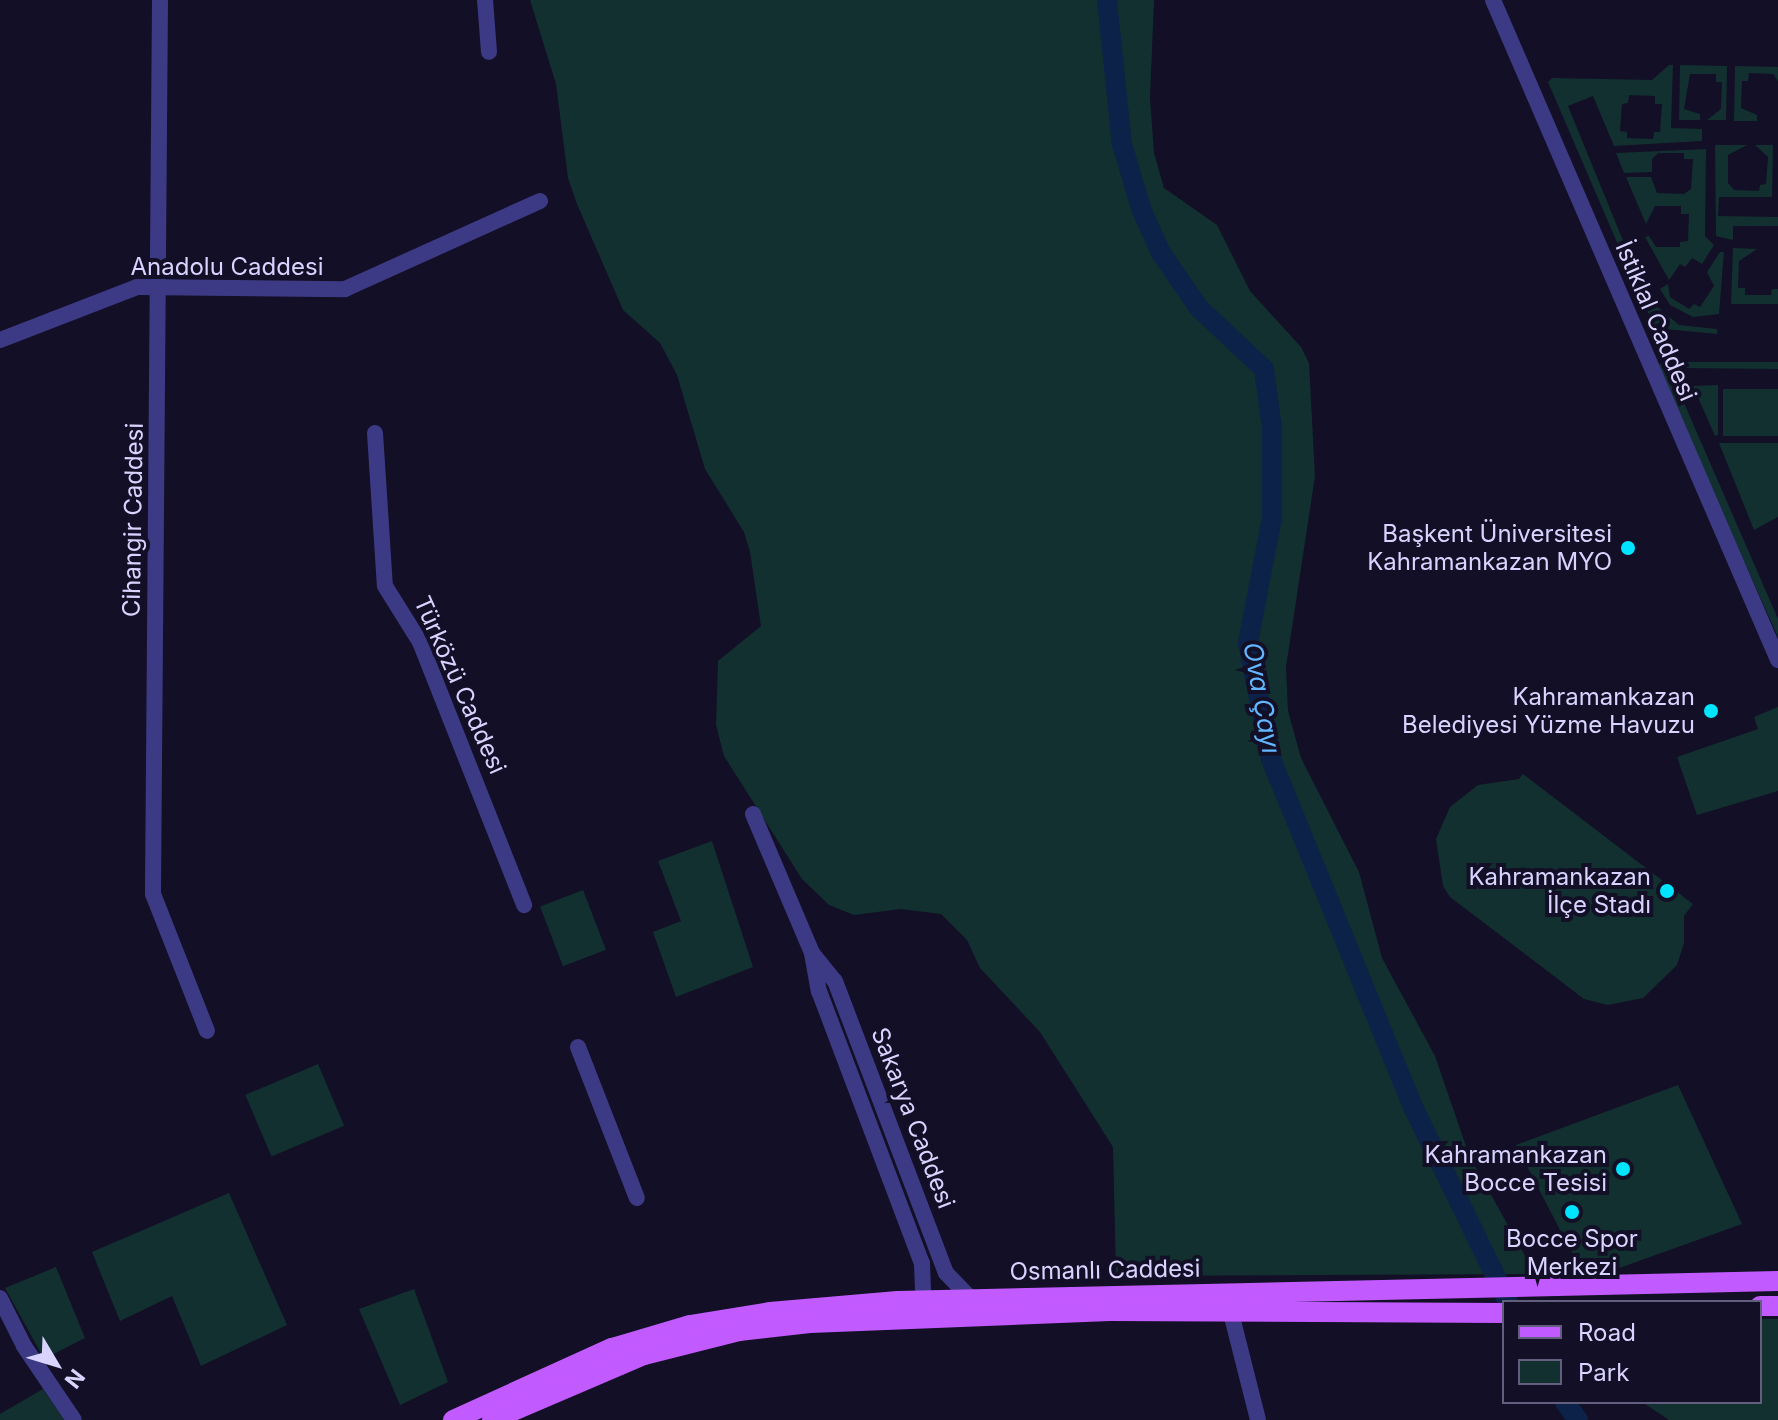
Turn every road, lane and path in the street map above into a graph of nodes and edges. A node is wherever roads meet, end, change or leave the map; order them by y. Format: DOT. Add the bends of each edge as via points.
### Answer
graph roads {
  1 [pos="160,0"];
  2 [pos="485,0"];
  3 [pos="1493,0"];
  4 [pos="489,52"];
  5 [pos="540,201"];
  6 [pos="160,288"];
  7 [pos="0,340"];
  8 [pos="375,433"];
  9 [pos="1778,660"];
  10 [pos="753,814"];
  11 [pos="524,905"];
  12 [pos="812,953"];
  13 [pos="207,1031"];
  14 [pos="578,1047"];
  15 [pos="637,1198"];
  16 [pos="1778,1281"];
  17 [pos="0,1298"];
  18 [pos="971,1299"];
  19 [pos="923,1300"];
  20 [pos="1231,1313"];
  21 [pos="1502,1313"];
  22 [pos="74,1420"];
  23 [pos="453,1420"];
  24 [pos="492,1420"];
  25 [pos="1258,1420"];
  1 -- 6 [label="street, Cihangir Caddesi"];
  2 -- 4 [label="street"];
  3 -- 9 [label="street, İstiklal Caddesi"];
  5 -- 6 [label="street, Anadolu Caddesi" via="345,289"];
  6 -- 7 [label="street, Anadolu Caddesi" via="107,295"];
  6 -- 13 [label="street, Cihangir Caddesi" via="153,894"];
  8 -- 11 [label="street, Türközü Caddesi" via="385,586 420,642"];
  10 -- 12 [label="street, Sakarya Caddesi"];
  12 -- 18 [label="street, Sakarya Caddesi" via="835,981 946,1273"];
  12 -- 19 [label="street, Sakarya Caddesi" via="819,991 922,1263"];
  14 -- 15 [label="street"];
  16 -- 18 [label="main road, Osmanlı Caddesi"];
  17 -- 22 [label="street" via="24,1346"];
  18 -- 19 [label="main road, Osmanlı Caddesi"];
  19 -- 23 [label="main road, Osmanlı Caddesi" via="758,1313 690,1325 581,1360"];
  20 -- 21 [label="main road, Osmanlı Caddesi"];
  20 -- 24 [label="main road, Osmanlı Caddesi" via="903,1318 739,1331 609,1367"];
  20 -- 25 [label="street"];
}
